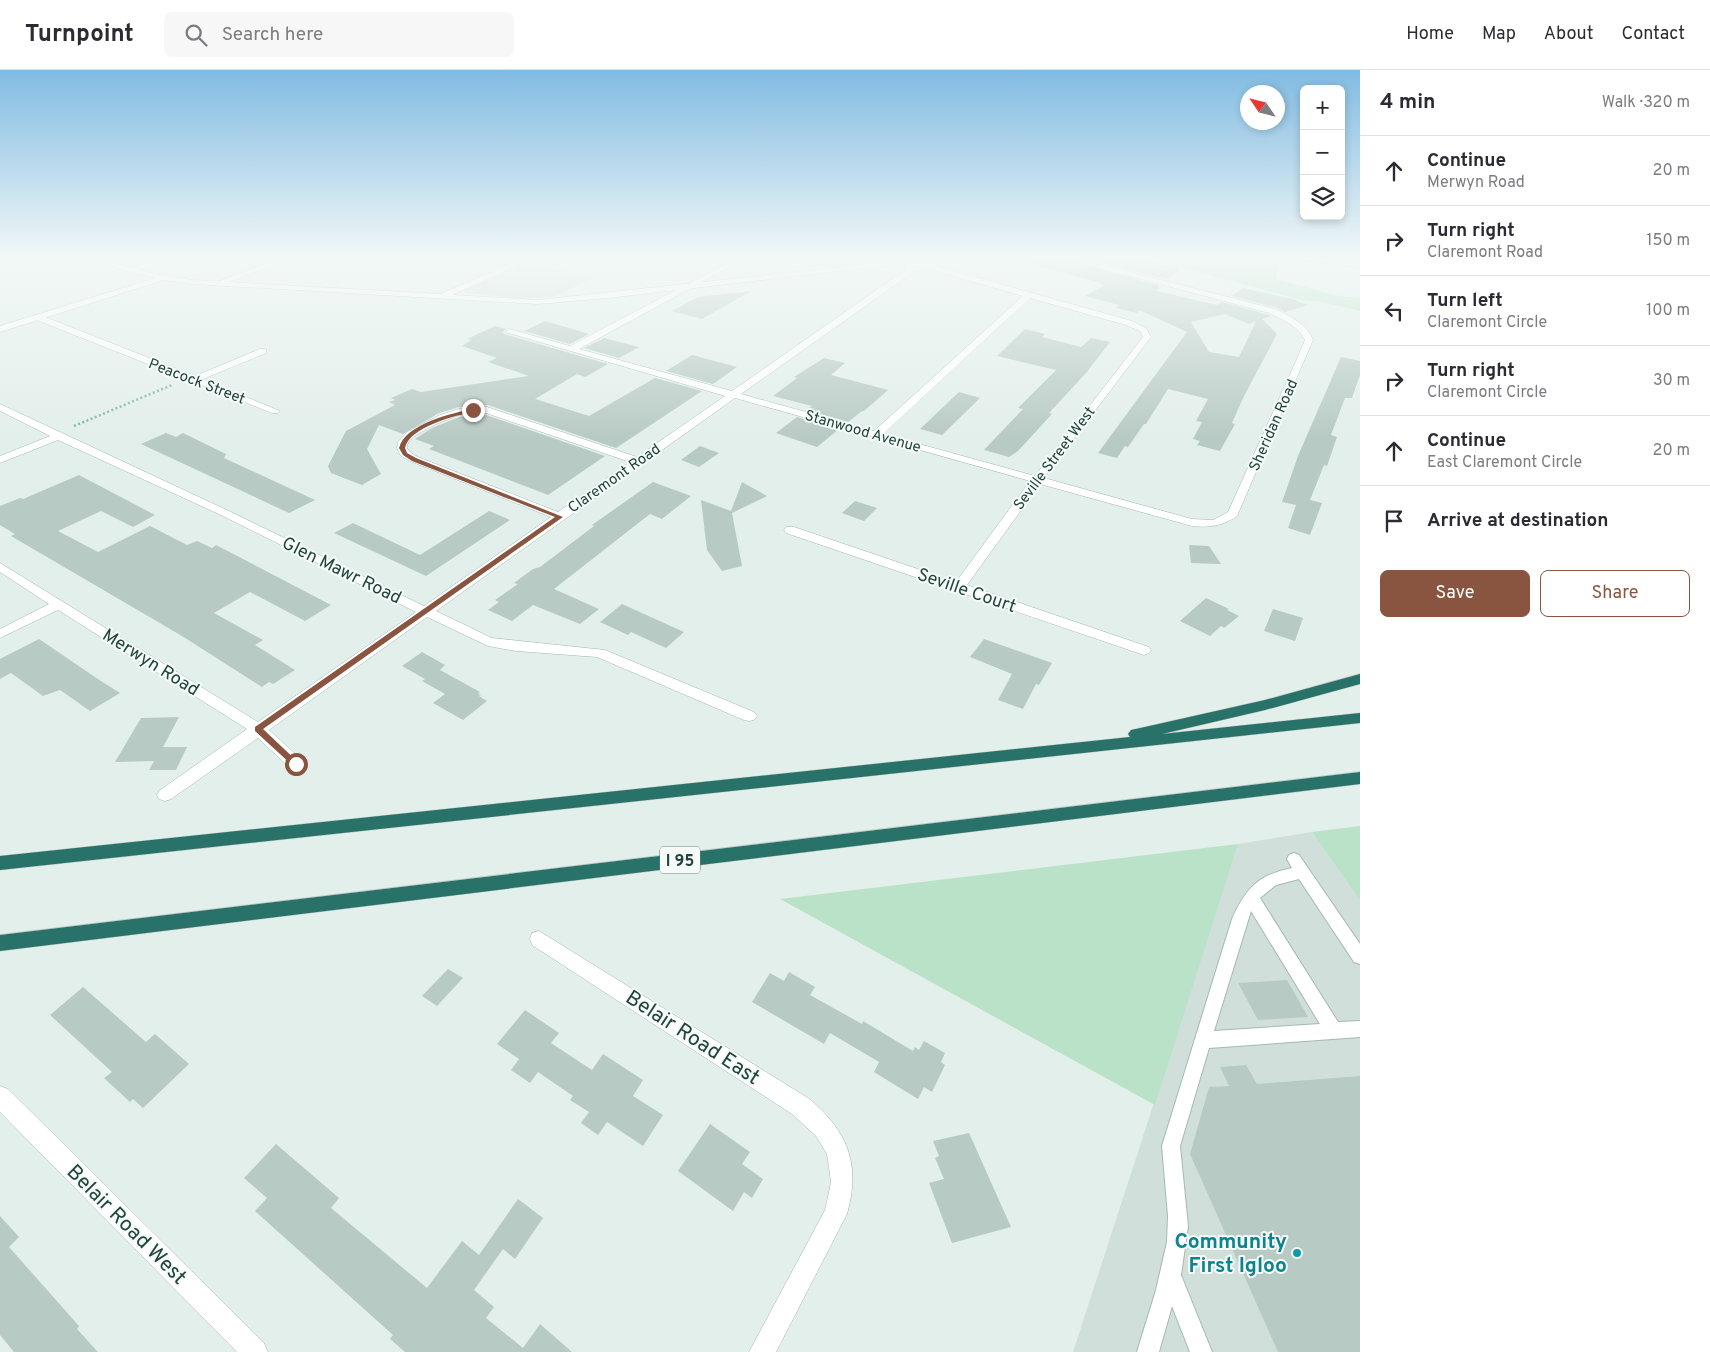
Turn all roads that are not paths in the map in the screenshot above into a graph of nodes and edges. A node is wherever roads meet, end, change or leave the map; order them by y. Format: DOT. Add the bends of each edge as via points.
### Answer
graph roads {
  1 [pos="34,318"];
  2 [pos="39,318"];
  3 [pos="631,318"];
  4 [pos="842,318"];
  5 [pos="1004,318"];
  6 [pos="1111,318"];
  7 [pos="1286,318"];
  8 [pos="0,329"];
  9 [pos="509,332"];
  10 [pos="572,349"];
  11 [pos="263,351"];
  12 [pos="191,380"];
  13 [pos="733,394"];
  14 [pos="0,407"];
  15 [pos="275,411"];
  16 [pos="56,435"];
  17 [pos="876,435"];
  18 [pos="0,460"];
  19 [pos="638,461"];
  20 [pos="1037,480"];
  21 [pos="560,517"];
  22 [pos="1217,523"];
  23 [pos="790,530"];
  24 [pos="0,567"];
  25 [pos="960,587"];
  26 [pos="59,604"];
  27 [pos="426,611"];
  28 [pos="0,634"];
  29 [pos="1144,650"];
  30 [pos="1360,679"];
  31 [pos="749,716"];
  32 [pos="1360,718"];
  33 [pos="258,729"];
  34 [pos="1069,749"];
  35 [pos="296,764"];
  36 [pos="1360,778"];
  37 [pos="165,795"];
  38 [pos="0,863"];
  39 [pos="1251,897"];
  40 [pos="539,939"];
  41 [pos="0,942"];
  42 [pos="1360,957"];
  43 [pos="1360,1029"];
  44 [pos="1334,1031"];
  45 [pos="1204,1040"];
  46 [pos="0,1097"];
  47 [pos="1171,1276"];
  48 [pos="255,1352"];
  49 [pos="762,1352"];
  50 [pos="1148,1352"];
  51 [pos="1201,1352"];
  1 -- 8 [label="street"];
  2 -- 12 [label="street, Peacock Street"];
  3 -- 10 [label="street"];
  4 -- 13 [label="street, Claremont Road"];
  5 -- 17 [label="street"];
  6 -- 20 [label="street, Seville Street West" via="1144,330 1147,337"];
  7 -- 22 [label="street, Sheridan Road" via="1305,331 1309,338 1233,514"];
  9 -- 10 [label="street, Stanwood Avenue"];
  10 -- 13 [label="street, Stanwood Avenue"];
  11 -- 12 [label="street"];
  12 -- 15 [label="street, Peacock Street"];
  13 -- 17 [label="street, Stanwood Avenue"];
  13 -- 19 [label="street, Claremont Road"];
  14 -- 16 [label="street, Glen Mawr Road"];
  16 -- 18 [label="street"];
  16 -- 27 [label="street, Glen Mawr Road"];
  17 -- 20 [label="street, Stanwood Avenue"];
  19 -- 21 [label="street, Claremont Road"];
  19 -- 21 [label="street" via="488,410 459,412 411,434 403,442 405,454 414,459"];
  20 -- 22 [label="street, Stanwood Avenue" via="1192,523"];
  20 -- 25 [label="street, Seville Street West"];
  21 -- 27 [label="street, Claremont Road"];
  23 -- 25 [label="street, Seville Court"];
  24 -- 26 [label="street, Merwyn Road"];
  25 -- 29 [label="street, Seville Court"];
  26 -- 28 [label="street"];
  26 -- 33 [label="street, Merwyn Road"];
  27 -- 31 [label="street, Glen Mawr Road" via="488,642 515,647 575,649 614,657"];
  27 -- 33 [label="street, Claremont Road"];
  30 -- 34 [label="highway"];
  32 -- 34 [label="highway"];
  33 -- 35 [label="street, Merwyn Road"];
  33 -- 37 [label="street, Claremont Road"];
  34 -- 38 [label="highway"];
  36 -- 41 [label="highway, I 95"];
  39 -- 42 [label="lane" via="1274,877 1298,866"];
  39 -- 44 [label="lane"];
  39 -- 45 [label="lane" via="1240,919"];
  40 -- 49 [label="street, Belair Road East" via="800,1106 821,1123 836,1147 844,1177 840,1201"];
  43 -- 44 [label="lane"];
  44 -- 45 [label="lane"];
  45 -- 47 [label="lane" via="1171,1146 1178,1227"];
  46 -- 48 [label="street, Belair Road West"];
  47 -- 50 [label="lane"];
  47 -- 51 [label="lane"];
}
